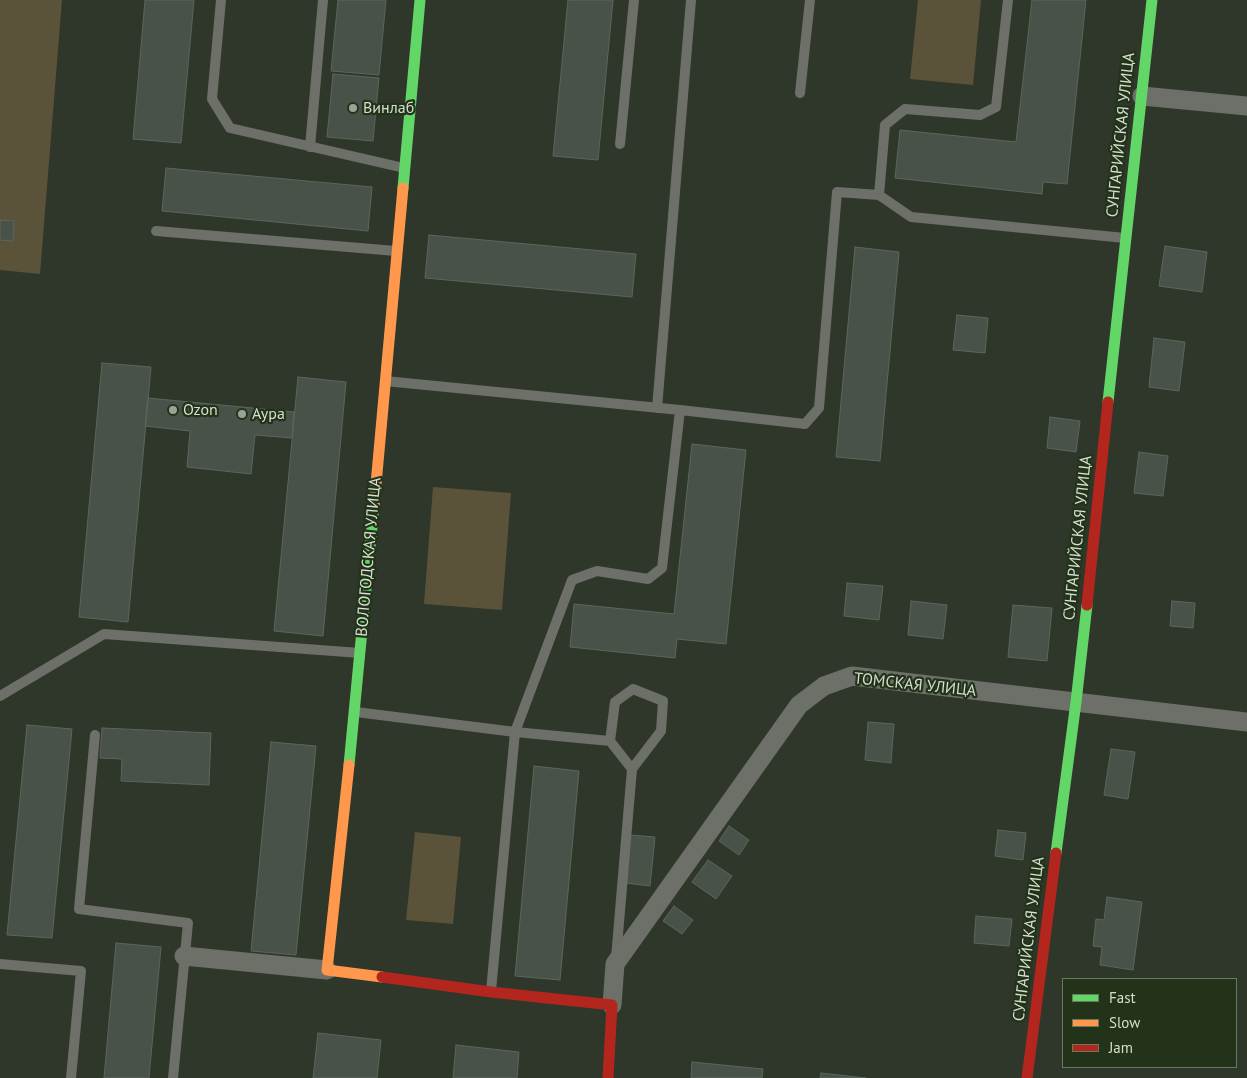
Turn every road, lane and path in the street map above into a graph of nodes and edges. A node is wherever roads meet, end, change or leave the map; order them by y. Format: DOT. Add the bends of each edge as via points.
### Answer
graph roads {
  1 [pos="221,0"];
  2 [pos="323,0"];
  3 [pos="420,0"];
  4 [pos="634,0"];
  5 [pos="691,0"];
  6 [pos="810,0"];
  7 [pos="1008,0"];
  8 [pos="1152,0"];
  9 [pos="800,93"];
  10 [pos="1142,96"];
  11 [pos="1247,106"];
  12 [pos="620,144"];
  13 [pos="310,147"];
  14 [pos="405,169"];
  15 [pos="878,194"];
  16 [pos="156,231"];
  17 [pos="1126,238"];
  18 [pos="397,251"];
  19 [pos="385,382"];
  20 [pos="657,408"];
  21 [pos="680,410"];
  22 [pos="360,653"];
  23 [pos="0,696"];
  24 [pos="1076,702"];
  25 [pos="355,712"];
  26 [pos="1247,722"];
  27 [pos="515,732"];
  28 [pos="95,735"];
  29 [pos="610,741"];
  30 [pos="632,769"];
  31 [pos="184,956"];
  32 [pos="0,964"];
  33 [pos="615,964"];
  34 [pos="327,970"];
  35 [pos="491,992"];
  36 [pos="612,1005"];
  37 [pos="71,1078"];
  38 [pos="173,1078"];
  39 [pos="608,1078"];
  40 [pos="1028,1078"];
  1 -- 13 [label="lane" via="212,99 230,128"];
  2 -- 13 [label="lane"];
  3 -- 14 [label="street, ВОЛОГОДСКАЯ УЛИЦА"];
  4 -- 12 [label="lane"];
  5 -- 20 [label="lane"];
  6 -- 9 [label="lane"];
  7 -- 15 [label="lane" via="996,107 980,115 905,109 885,125"];
  8 -- 10 [label="street, СУНГАРИЙСКАЯ УЛИЦА"];
  10 -- 11 [label="street"];
  10 -- 17 [label="street, СУНГАРИЙСКАЯ УЛИЦА"];
  13 -- 14 [label="lane"];
  14 -- 18 [label="street, ВОЛОГОДСКАЯ УЛИЦА"];
  15 -- 17 [label="lane" via="911,217"];
  15 -- 21 [label="lane" via="837,192 819,408 805,424"];
  16 -- 18 [label="lane"];
  17 -- 24 [label="street, СУНГАРИЙСКАЯ УЛИЦА"];
  18 -- 19 [label="street, ВОЛОГОДСКАЯ УЛИЦА"];
  19 -- 20 [label="lane"];
  19 -- 22 [label="street, ВОЛОГОДСКАЯ УЛИЦА"];
  20 -- 21 [label="lane"];
  21 -- 27 [label="lane" via="662,568 648,579 597,571 572,580"];
  22 -- 23 [label="lane" via="104,634"];
  22 -- 25 [label="street, ВОЛОГОДСКАЯ УЛИЦА"];
  24 -- 26 [label="street, ТОМСКАЯ УЛИЦА"];
  24 -- 33 [label="street, ТОМСКАЯ УЛИЦА" via="852,676 824,686 799,705"];
  24 -- 40 [label="street, СУНГАРИЙСКАЯ УЛИЦА"];
  25 -- 27 [label="lane"];
  25 -- 34 [label="street, ВОЛОГОДСКАЯ УЛИЦА"];
  27 -- 29 [label="lane"];
  27 -- 35 [label="lane"];
  28 -- 31 [label="lane" via="79,909 188,923"];
  29 -- 30 [label="lane"];
  29 -- 30 [label="lane" via="615,702 633,690 663,702 661,731"];
  30 -- 33 [label="lane"];
  31 -- 34 [label="street"];
  31 -- 38 [label="lane"];
  32 -- 37 [label="lane" via="81,972"];
  33 -- 36 [label="street"];
  34 -- 35 [label="street"];
  35 -- 36 [label="street"];
  36 -- 39 [label="street"];
}
